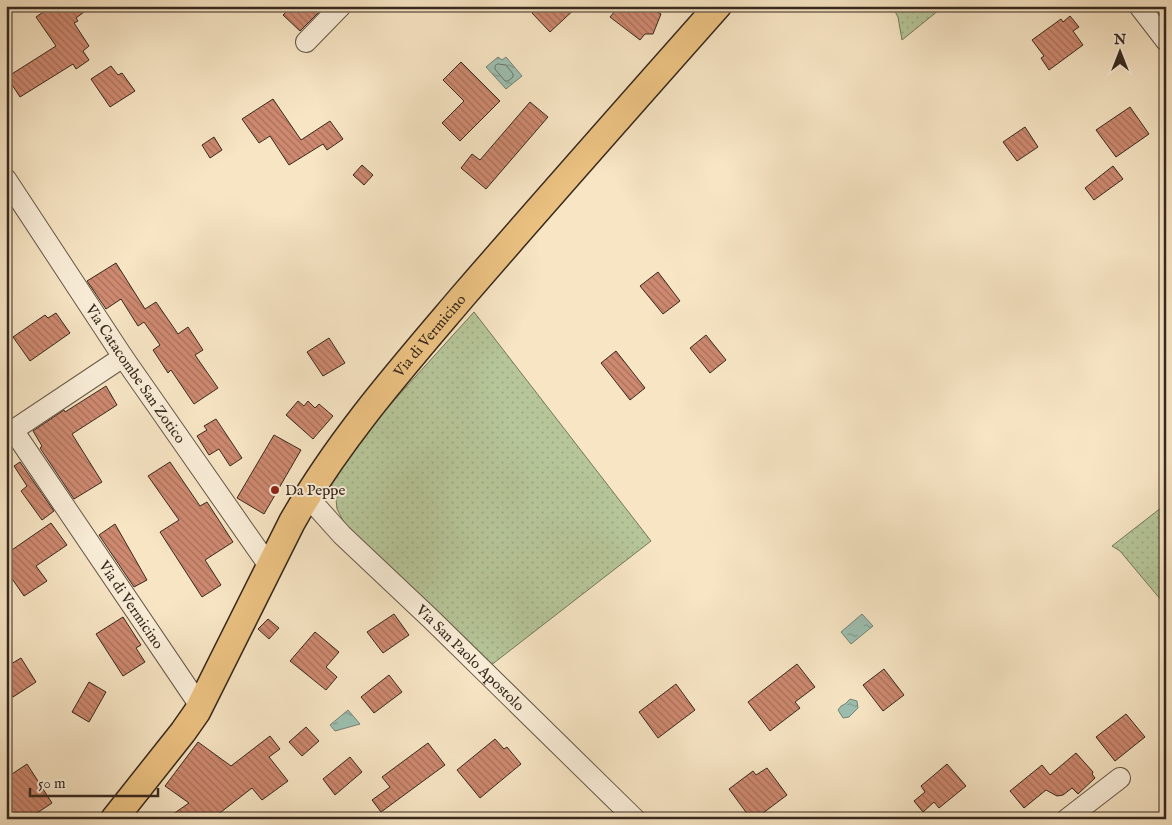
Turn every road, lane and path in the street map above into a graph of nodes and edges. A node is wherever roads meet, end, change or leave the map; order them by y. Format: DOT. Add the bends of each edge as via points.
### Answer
graph roads {
  1 [pos="342,6"];
  2 [pos="718,6"];
  3 [pos="1139,6"];
  4 [pos="1166,41"];
  5 [pos="306,42"];
  6 [pos="6,179"];
  7 [pos="123,357"];
  8 [pos="10,432"];
  9 [pos="307,496"];
  10 [pos="269,566"];
  11 [pos="200,706"];
  12 [pos="1120,778"];
  13 [pos="114,819"];
  14 [pos="635,819"];
  15 [pos="1067,819"];
  1 -- 5 [label="street"];
  2 -- 9 [label="main road, Via di Vermicino" via="388,384"];
  3 -- 4 [label="street"];
  6 -- 7 [label="street, Via Catacombe San Zotico"];
  7 -- 8 [label="street"];
  7 -- 10 [label="street, Via Catacombe San Zotico"];
  8 -- 11 [label="street, Via di Vermicino"];
  9 -- 10 [label="main road, Via di Vermicino"];
  9 -- 14 [label="street, Via San Paolo Apostolo" via="342,535"];
  10 -- 11 [label="main road, Via di Vermicino"];
  11 -- 13 [label="main road, Via di Vermicino"];
  12 -- 15 [label="street"];
}
